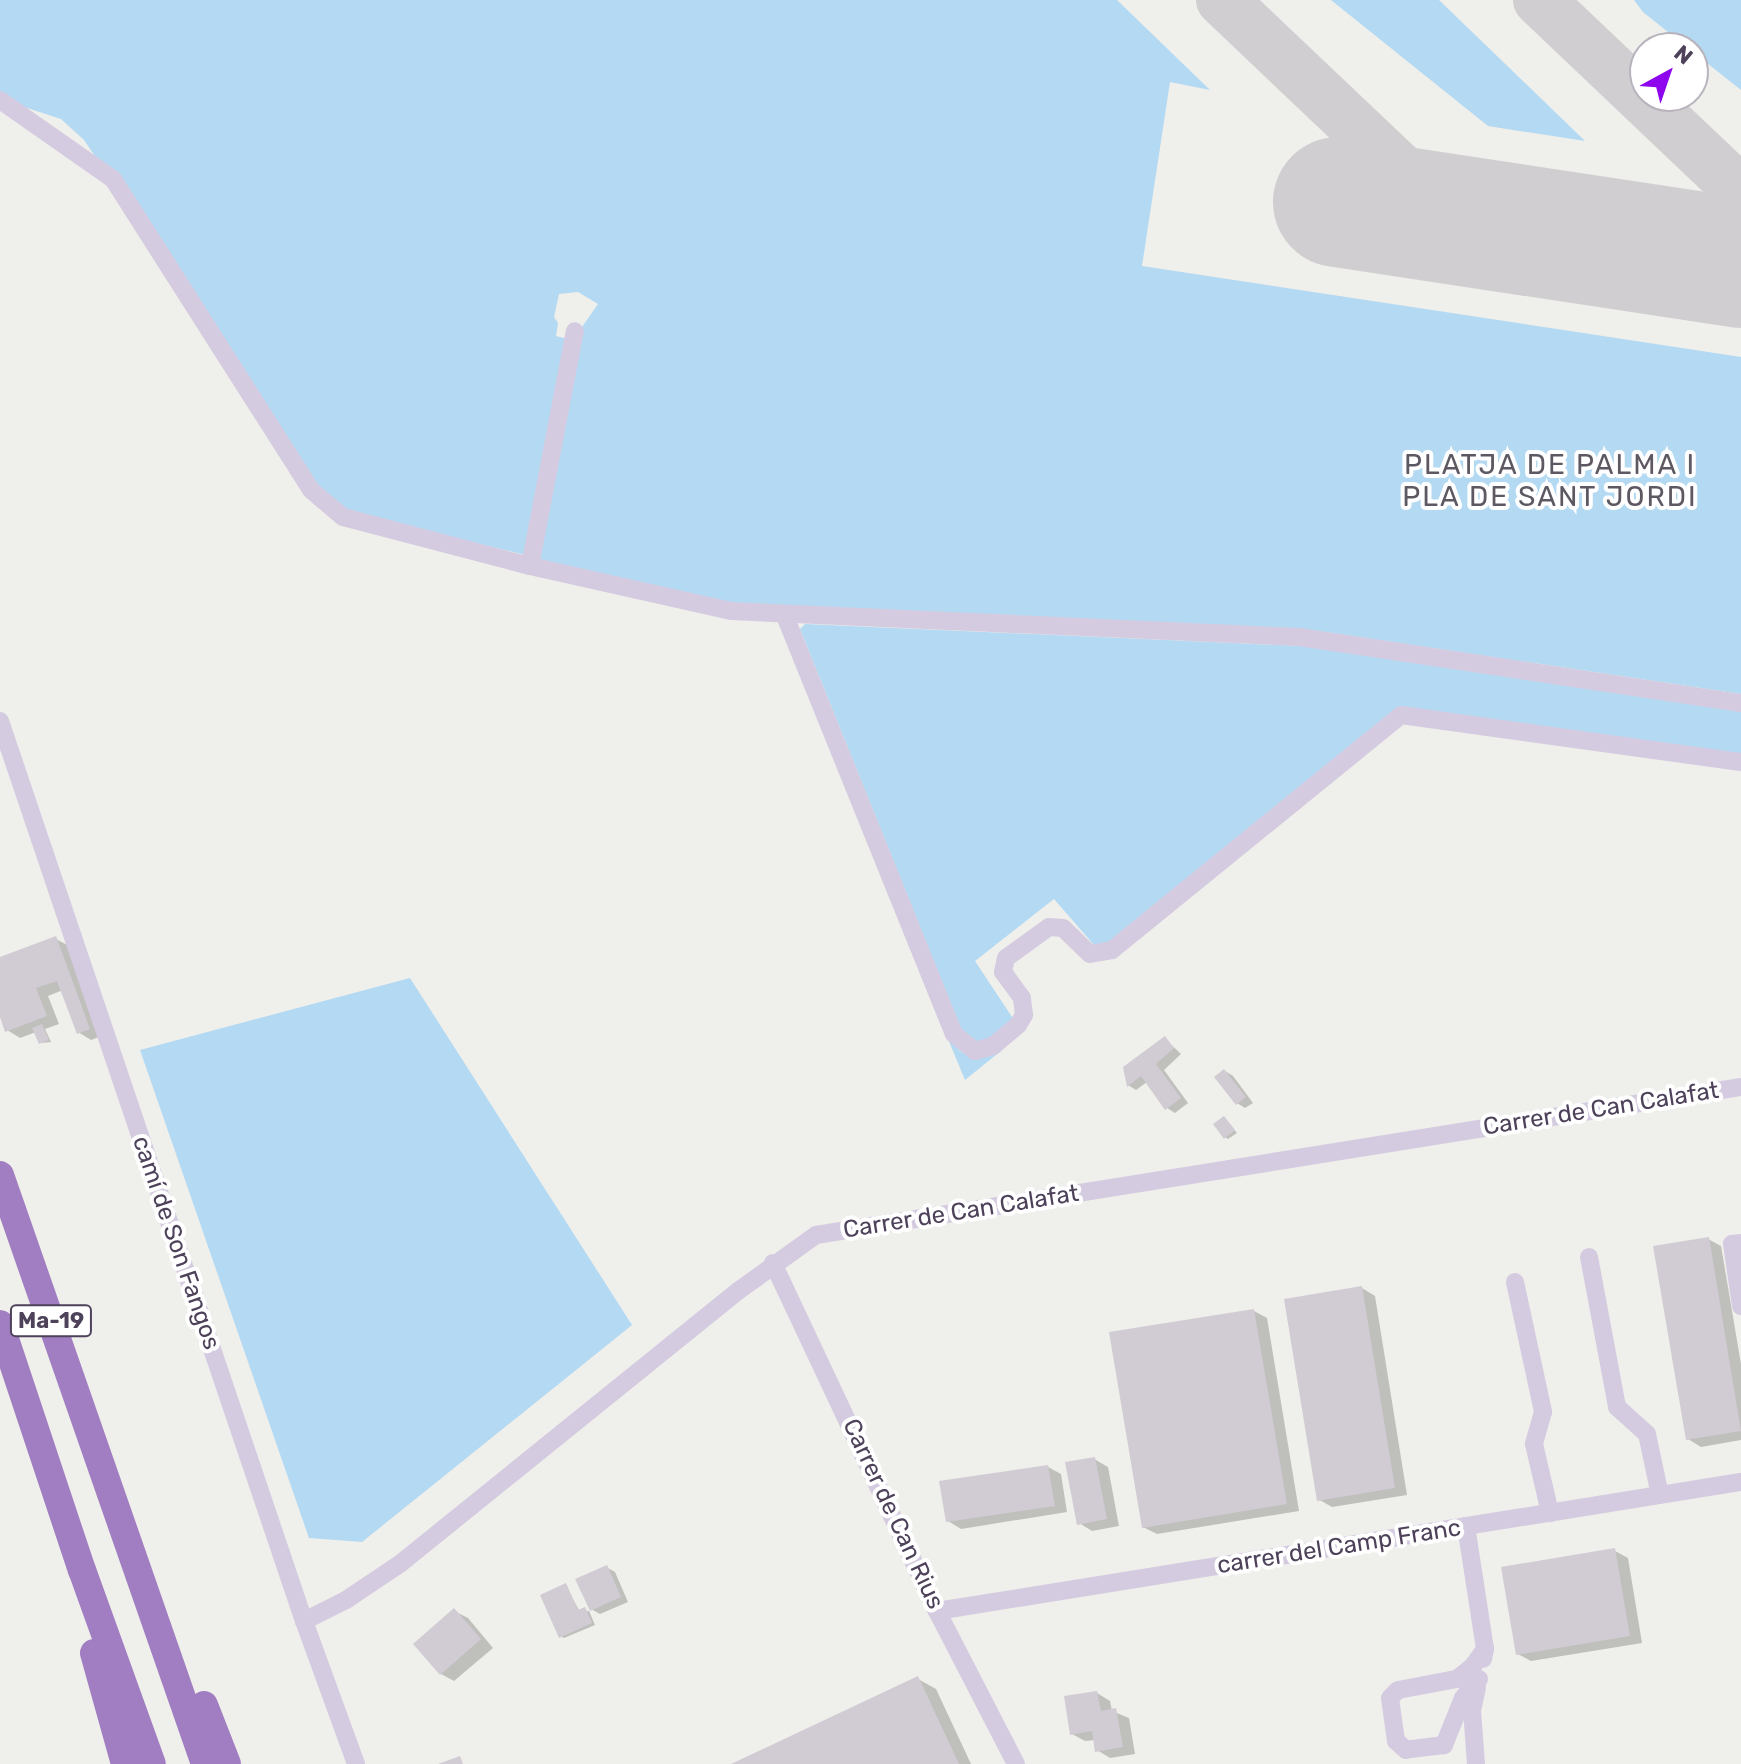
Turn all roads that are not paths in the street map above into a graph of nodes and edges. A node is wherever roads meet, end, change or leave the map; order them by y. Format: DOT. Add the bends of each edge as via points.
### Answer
graph roads {
  1 [pos="0,100"];
  2 [pos="575,331"];
  3 [pos="530,566"];
  4 [pos="785,616"];
  5 [pos="1741,703"];
  6 [pos="0,721"];
  7 [pos="1741,762"];
  8 [pos="1741,1087"];
  9 [pos="0,1175"];
  10 [pos="1741,1243"];
  11 [pos="1589,1257"];
  12 [pos="773,1263"];
  13 [pos="1515,1282"];
  14 [pos="1741,1306"];
  15 [pos="0,1324"];
  16 [pos="1741,1482"];
  17 [pos="1660,1495"];
  18 [pos="1550,1513"];
  19 [pos="1466,1526"];
  20 [pos="82,1570"];
  21 [pos="140,1572"];
  22 [pos="937,1611"];
  23 [pos="304,1621"];
  24 [pos="1485,1649"];
  25 [pos="1479,1679"];
  26 [pos="125,1764"];
  27 [pos="152,1764"];
  28 [pos="205,1764"];
  29 [pos="227,1764"];
  30 [pos="356,1764"];
  31 [pos="1016,1764"];
  32 [pos="1476,1764"];
  1 -- 3 [label="street" via="113,179 322,502 358,523"];
  2 -- 3 [label="street"];
  3 -- 4 [label="street" via="702,606"];
  4 -- 5 [label="street" via="1299,637"];
  4 -- 7 [label="street" via="954,1034 975,1051 993,1046 1024,1015 1022,998 1003,972 1006,958 1054,926 1090,954 1112,950 1401,715"];
  6 -- 23 [label="street, camí de Son Fangos"];
  8 -- 12 [label="street, Carrer de Can Calafat" via="816,1235"];
  9 -- 21 [label="highway, Ma-19"];
  10 -- 14 [label="street" via="1732,1244"];
  11 -- 17 [label="street" via="1617,1407 1647,1434"];
  12 -- 22 [label="street, Carrer de Can Rius"];
  12 -- 23 [label="street, Carrer de Can Calafat" via="401,1563"];
  13 -- 18 [label="street" via="1543,1412 1534,1444"];
  15 -- 20 [label="highway, Ma-19"];
  16 -- 17 [label="street, carrer del Camp Franc"];
  17 -- 18 [label="street, carrer del Camp Franc"];
  18 -- 19 [label="street, carrer del Camp Franc"];
  19 -- 22 [label="street, carrer del Camp Franc"];
  19 -- 24 [label="street"];
  20 -- 26 [label="highway" via="88,1634"];
  20 -- 27 [label="highway, Ma-19"];
  21 -- 28 [label="highway, Ma-19"];
  21 -- 29 [label="highway" via="180,1640"];
  22 -- 31 [label="street, Carrer de Can Rius"];
  23 -- 30 [label="street, camí de Son Fangos"];
  24 -- 25 [label="street"];
  24 -- 25 [label="street" via="1457,1679 1398,1690 1390,1698 1396,1741 1406,1750 1444,1745 1463,1698"];
  25 -- 32 [label="street" via="1472,1711"];
}
